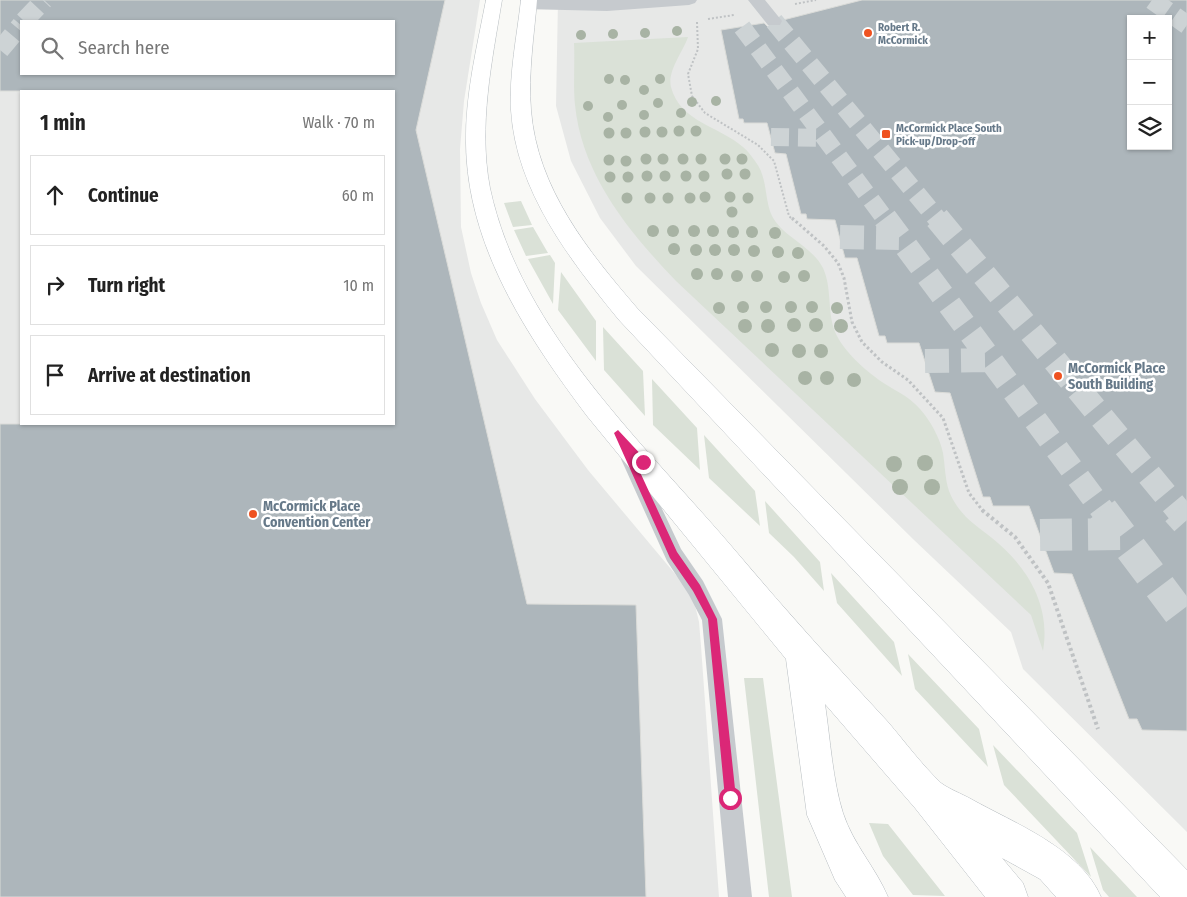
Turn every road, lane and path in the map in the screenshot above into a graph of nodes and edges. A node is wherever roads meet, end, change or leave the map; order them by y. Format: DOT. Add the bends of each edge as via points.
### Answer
graph roads {
  1 [pos="494,0"];
  2 [pos="689,0"];
  3 [pos="756,0"];
  4 [pos="529,3"];
  5 [pos="697,20"];
  6 [pos="774,21"];
  7 [pos="618,433"];
  8 [pos="801,652"];
  9 [pos="1098,729"];
  10 [pos="929,795"];
  11 [pos="740,897"];
  12 [pos="869,897"];
  13 [pos="1009,897"];
  14 [pos="1082,897"];
  15 [pos="1186,897"];
  1 -- 7 [label="main road" via="475,138 480,188 493,236 509,275 552,349"];
  2 -- 4 [label="street" via="607,6"];
  3 -- 6 [label="street"];
  4 -- 15 [label="main road" via="521,88 523,129 549,204 591,271 628,314"];
  5 -- 9 [label="path" via="700,38 696,62 688,74 692,96 705,113 758,145 774,161 789,216 824,246 838,263 852,322 862,342 882,362 908,380 943,418 969,492 985,514 1015,537 1048,583"];
  7 -- 8 [label="main road"];
  7 -- 11 [label="lane" via="674,555 712,619"];
  8 -- 10 [label="main road"];
  8 -- 12 [label="main road" via="826,815 848,867"];
  10 -- 13 [label="main road"];
  10 -- 14 [label="main road" via="1054,866"];
}
